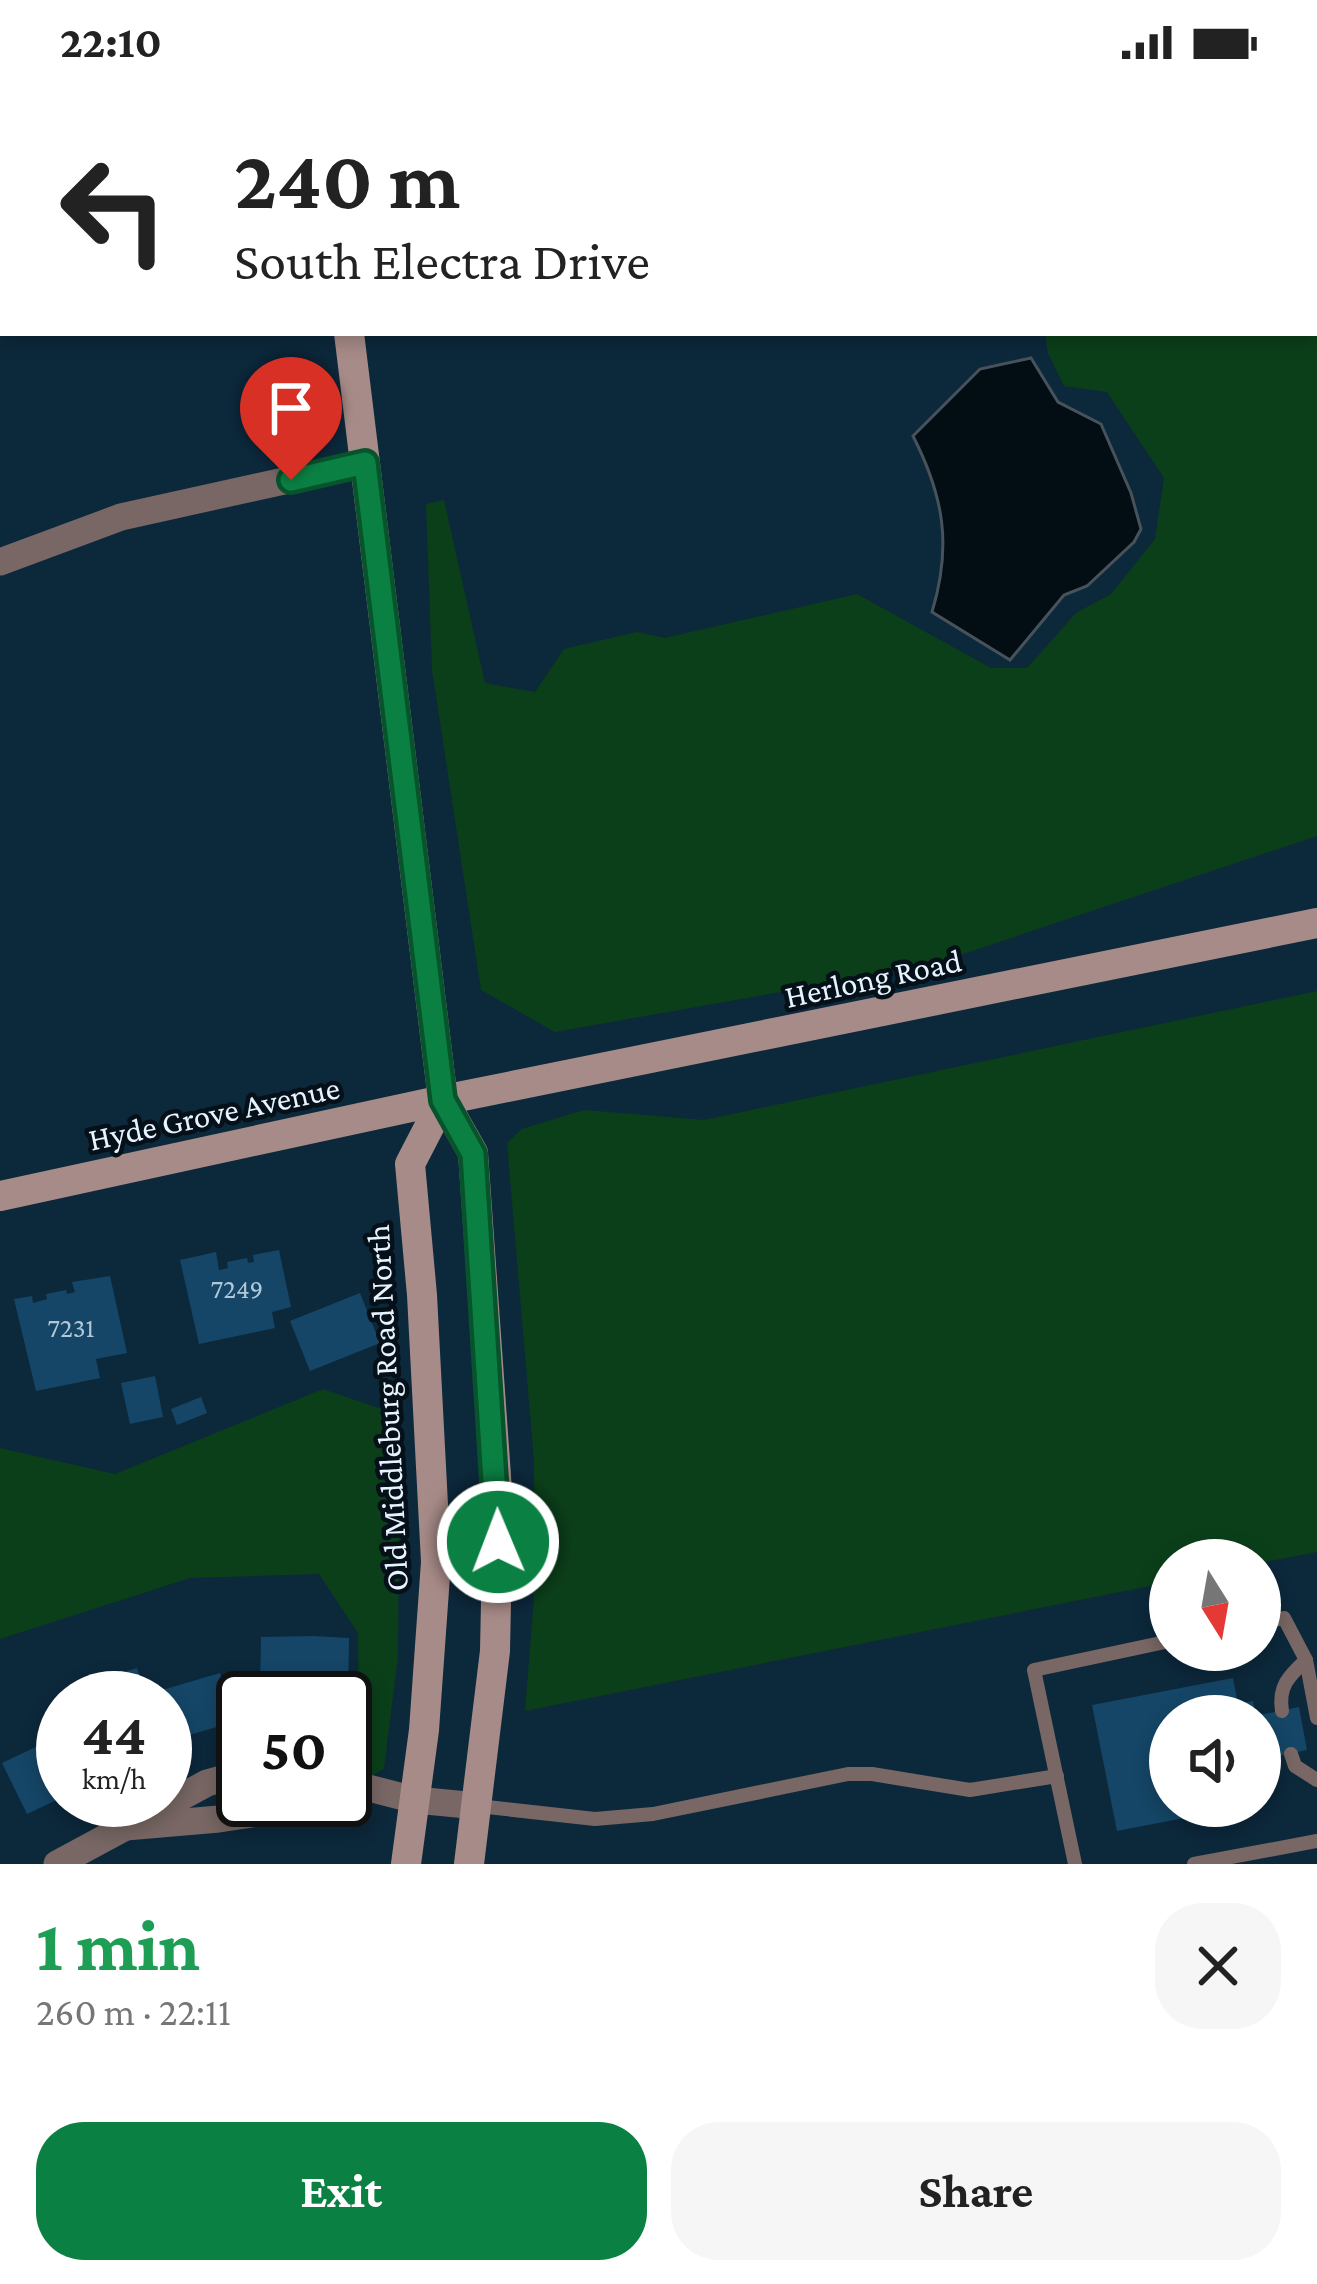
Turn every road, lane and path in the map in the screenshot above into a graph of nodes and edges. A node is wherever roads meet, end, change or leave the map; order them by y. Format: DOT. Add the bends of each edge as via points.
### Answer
graph roads {
  1 [pos="350,336"];
  2 [pos="365,463"];
  3 [pos="0,562"];
  4 [pos="1317,923"];
  5 [pos="443,1100"];
  6 [pos="0,1196"];
  7 [pos="1281,1619"];
  8 [pos="1149,1646"];
  9 [pos="1306,1660"];
  10 [pos="1282,1711"];
  11 [pos="1317,1718"];
  12 [pos="1291,1754"];
  13 [pos="1057,1776"];
  14 [pos="1317,1780"];
  15 [pos="372,1796"];
  16 [pos="416,1801"];
  17 [pos="478,1807"];
  18 [pos="126,1827"];
  19 [pos="1317,1840"];
  20 [pos="57,1864"];
  21 [pos="406,1864"];
  22 [pos="469,1864"];
  23 [pos="1075,1864"];
  24 [pos="1194,1864"];
  1 -- 2 [label="main road"];
  2 -- 3 [label="street" via="121,517"];
  2 -- 5 [label="main road"];
  4 -- 5 [label="main road, Herlong Road"];
  5 -- 6 [label="main road, Hyde Grove Avenue"];
  5 -- 16 [label="main road, Old Middleburg Road North" via="410,1164 436,1562"];
  5 -- 17 [label="main road" via="473,1154 498,1504 495,1651"];
  7 -- 9 [label="lane"];
  8 -- 13 [label="lane" via="1034,1670"];
  9 -- 10 [label="lane" via="1287,1678"];
  9 -- 11 [label="lane"];
  12 -- 14 [label="lane"];
  13 -- 17 [label="lane" via="970,1790 848,1774 595,1819"];
  13 -- 23 [label="lane"];
  15 -- 16 [label="street"];
  16 -- 17 [label="street"];
  16 -- 21 [label="main road, Old Middleburg Road North"];
  17 -- 22 [label="main road"];
  18 -- 20 [label="street"];
  19 -- 24 [label="lane"];
}
